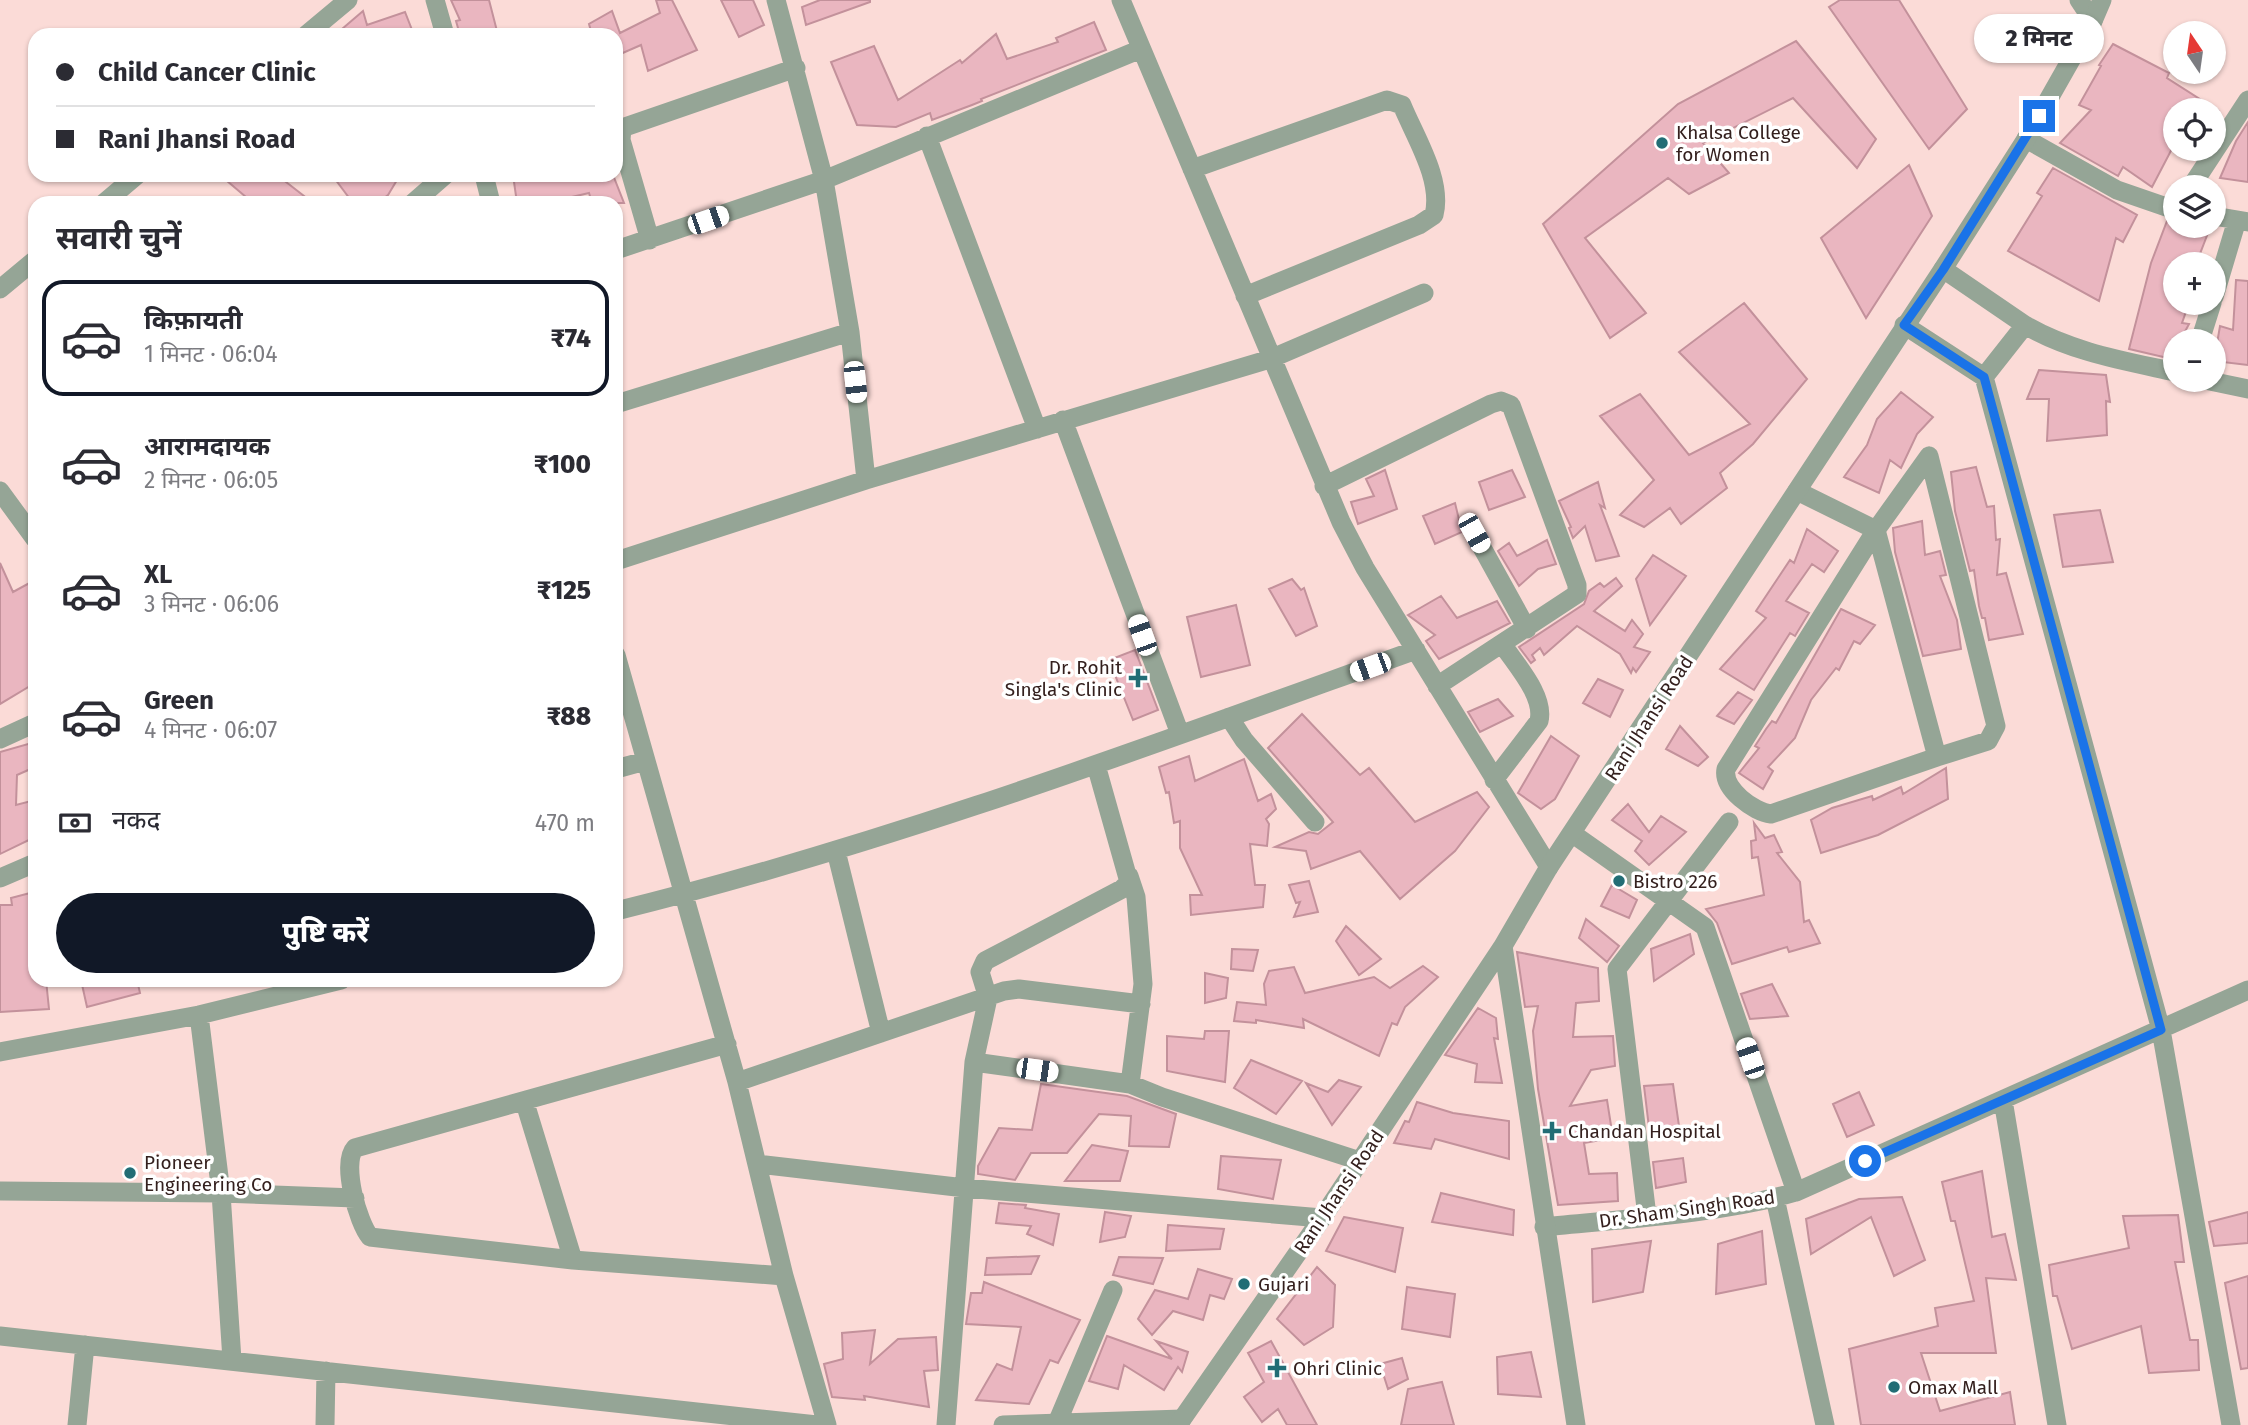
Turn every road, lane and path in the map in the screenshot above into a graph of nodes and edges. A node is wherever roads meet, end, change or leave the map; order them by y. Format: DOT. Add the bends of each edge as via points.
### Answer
graph roads {
  1 [pos="348,0"];
  2 [pos="435,0"];
  3 [pos="776,0"];
  4 [pos="1121,0"];
  5 [pos="2078,0"];
  6 [pos="2102,0"];
  7 [pos="2093,22"];
  8 [pos="314,28"];
  9 [pos="443,28"];
  10 [pos="1141,49"];
  11 [pos="796,68"];
  12 [pos="2248,100"];
  13 [pos="623,128"];
  14 [pos="928,136"];
  15 [pos="2026,139"];
  16 [pos="623,147"];
  17 [pos="1192,169"];
  18 [pos="2199,175"];
  19 [pos="824,180"];
  20 [pos="129,182"];
  21 [pos="437,182"];
  22 [pos="112,196"];
  23 [pos="420,196"];
  24 [pos="2163,205"];
  25 [pos="2243,221"];
  26 [pos="650,240"];
  27 [pos="623,248"];
  28 [pos="28,266"];
  29 [pos="2226,266"];
  30 [pos="1943,270"];
  31 [pos="0,289"];
  32 [pos="1424,293"];
  33 [pos="1245,296"];
  34 [pos="1904,325"];
  35 [pos="2025,326"];
  36 [pos="850,332"];
  37 [pos="1270,359"];
  38 [pos="2163,369"];
  39 [pos="1984,377"];
  40 [pos="2226,384"];
  41 [pos="2248,389"];
  42 [pos="623,402"];
  43 [pos="1063,420"];
  44 [pos="1037,429"];
  45 [pos="866,480"];
  46 [pos="1324,486"];
  47 [pos="0,491"];
  48 [pos="1797,491"];
  49 [pos="28,529"];
  50 [pos="1876,530"];
  51 [pos="1474,533"];
  52 [pos="623,559"];
  53 [pos="1527,629"];
  54 [pos="1503,645"];
  55 [pos="1416,650"];
  56 [pos="623,681"];
  57 [pos="1437,686"];
  58 [pos="1229,717"];
  59 [pos="28,726"];
  60 [pos="1180,734"];
  61 [pos="0,739"];
  62 [pos="1937,757"];
  63 [pos="645,761"];
  64 [pos="1096,765"];
  65 [pos="623,767"];
  66 [pos="1494,780"];
  67 [pos="1315,822"];
  68 [pos="1729,822"];
  69 [pos="1573,834"];
  70 [pos="836,851"];
  71 [pos="28,866"];
  72 [pos="1549,867"];
  73 [pos="1129,876"];
  74 [pos="0,878"];
  75 [pos="686,894"];
  76 [pos="1668,900"];
  77 [pos="623,909"];
  78 [pos="1503,946"];
  79 [pos="313,987"];
  80 [pos="2248,990"];
  81 [pos="988,998"];
  82 [pos="1141,1004"];
  83 [pos="199,1015"];
  84 [pos="2161,1030"];
  85 [pos="880,1033"];
  86 [pos="727,1044"];
  87 [pos="0,1052"];
  88 [pos="974,1062"];
  89 [pos="737,1082"];
  90 [pos="1130,1084"];
  91 [pos="2003,1100"];
  92 [pos="525,1103"];
  93 [pos="1360,1161"];
  94 [pos="758,1164"];
  95 [pos="965,1188"];
  96 [pos="0,1191"];
  97 [pos="1796,1192"];
  98 [pos="221,1193"];
  99 [pos="355,1198"];
  100 [pos="1775,1198"];
  101 [pos="1647,1216"];
  102 [pos="1322,1218"];
  103 [pos="1544,1227"];
  104 [pos="573,1260"];
  105 [pos="784,1276"];
  106 [pos="1113,1290"];
  107 [pos="0,1336"];
  108 [pos="85,1345"];
  109 [pos="232,1360"];
  110 [pos="326,1371"];
  111 [pos="1180,1422"];
  112 [pos="1057,1423"];
  113 [pos="77,1425"];
  114 [pos="325,1425"];
  115 [pos="817,1425"];
  116 [pos="827,1425"];
  117 [pos="946,1425"];
  118 [pos="1003,1425"];
  119 [pos="1576,1425"];
  120 [pos="1825,1425"];
  121 [pos="2057,1425"];
  122 [pos="2231,1425"];
  1 -- 8 [label="street"];
  2 -- 9 [label="street"];
  3 -- 11 [label="street"];
  4 -- 10 [label="street"];
  5 -- 7 [label="street"];
  6 -- 7 [label="street, Rani Jhansi Road"];
  7 -- 15 [label="street, Rani Jhansi Road"];
  10 -- 14 [label="street"];
  10 -- 17 [label="street"];
  11 -- 13 [label="street"];
  11 -- 19 [label="street"];
  12 -- 18 [label="street"];
  14 -- 19 [label="street"];
  14 -- 44 [label="street"];
  15 -- 24 [label="street" via="2117,190"];
  15 -- 30 [label="street, Rani Jhansi Road"];
  16 -- 26 [label="street"];
  17 -- 33 [label="street"];
  17 -- 33 [label="street" via="1387,100 1402,105 1434,185 1434,215"];
  19 -- 26 [label="street"];
  19 -- 36 [label="street"];
  20 -- 22 [label="street"];
  21 -- 23 [label="street"];
  25 -- 29 [label="street"];
  26 -- 27 [label="street"];
  28 -- 31 [label="street"];
  30 -- 34 [label="street, Rani Jhansi Road"];
  30 -- 35 [label="street"];
  32 -- 37 [label="street"];
  33 -- 37 [label="street"];
  34 -- 39 [label="street"];
  34 -- 48 [label="street, Rani Jhansi Road"];
  35 -- 38 [label="street" via="2091,352"];
  35 -- 39 [label="street"];
  36 -- 42 [label="street"];
  36 -- 45 [label="street"];
  37 -- 43 [label="street"];
  37 -- 46 [label="street"];
  39 -- 84 [label="street"];
  40 -- 41 [label="street"];
  43 -- 44 [label="street"];
  43 -- 60 [label="street"];
  44 -- 45 [label="street"];
  45 -- 52 [label="street"];
  46 -- 53 [label="street" via="1492,404 1511,405 1577,585 1577,594 1570,601"];
  46 -- 55 [label="street" via="1365,568"];
  47 -- 49 [label="street"];
  48 -- 50 [label="street"];
  48 -- 69 [label="street, Rani Jhansi Road"];
  50 -- 62 [label="street"];
  50 -- 62 [label="street" via="1929,456 1996,726 1988,741"];
  50 -- 62 [label="street" via="1725,774 1744,801 1772,814"];
  51 -- 53 [label="street"];
  53 -- 54 [label="street"];
  54 -- 57 [label="street"];
  54 -- 66 [label="street" via="1537,699 1541,714"];
  55 -- 57 [label="street"];
  55 -- 58 [label="street"];
  56 -- 63 [label="street"];
  57 -- 66 [label="street"];
  58 -- 60 [label="street"];
  58 -- 67 [label="street"];
  59 -- 61 [label="street"];
  60 -- 64 [label="street"];
  63 -- 65 [label="street"];
  63 -- 75 [label="street"];
  64 -- 70 [label="street"];
  64 -- 73 [label="street"];
  66 -- 72 [label="street"];
  68 -- 76 [label="street"];
  69 -- 72 [label="street, Rani Jhansi Road"];
  69 -- 76 [label="street"];
  70 -- 75 [label="street"];
  70 -- 85 [label="street"];
  71 -- 74 [label="street"];
  72 -- 78 [label="street, Rani Jhansi Road"];
  73 -- 81 [label="street" via="1122,889 985,961 980,972"];
  73 -- 82 [label="street" via="1136,897"];
  75 -- 77 [label="street"];
  75 -- 86 [label="street"];
  76 -- 97 [label="street" via="1698,920 1709,935"];
  76 -- 101 [label="street" via="1622,959 1616,979"];
  78 -- 93 [label="street, Rani Jhansi Road"];
  78 -- 103 [label="street"];
  79 -- 83 [label="street"];
  80 -- 84 [label="street, Dr. Sham Singh Road"];
  81 -- 82 [label="street" via="1019,989"];
  81 -- 85 [label="street"];
  81 -- 88 [label="street"];
  82 -- 90 [label="street"];
  83 -- 87 [label="street"];
  83 -- 98 [label="street"];
  84 -- 91 [label="street, Dr. Sham Singh Road"];
  84 -- 122 [label="street"];
  85 -- 89 [label="street"];
  86 -- 89 [label="street"];
  86 -- 92 [label="street"];
  88 -- 90 [label="street"];
  88 -- 95 [label="street"];
  89 -- 94 [label="street"];
  90 -- 93 [label="street"];
  91 -- 97 [label="street, Dr. Sham Singh Road"];
  91 -- 121 [label="street"];
  92 -- 99 [label="street" via="355,1148 348,1161"];
  92 -- 104 [label="street"];
  93 -- 102 [label="street, Rani Jhansi Road"];
  94 -- 95 [label="street"];
  94 -- 105 [label="street"];
  95 -- 102 [label="street"];
  95 -- 117 [label="street"];
  96 -- 98 [label="street"];
  97 -- 100 [label="street, Dr. Sham Singh Road"];
  98 -- 99 [label="street"];
  98 -- 109 [label="street"];
  99 -- 104 [label="street" via="370,1237"];
  100 -- 101 [label="street, Dr. Sham Singh Road"];
  100 -- 120 [label="street"];
  101 -- 103 [label="street, Dr. Sham Singh Road"];
  102 -- 111 [label="street, Rani Jhansi Road"];
  103 -- 119 [label="street"];
  104 -- 105 [label="street"];
  105 -- 116 [label="street"];
  106 -- 112 [label="street"];
  107 -- 108 [label="street"];
  108 -- 109 [label="street"];
  108 -- 113 [label="street"];
  109 -- 110 [label="street"];
  110 -- 114 [label="street"];
  110 -- 115 [label="street"];
  111 -- 112 [label="street"];
  112 -- 118 [label="street"];
}
